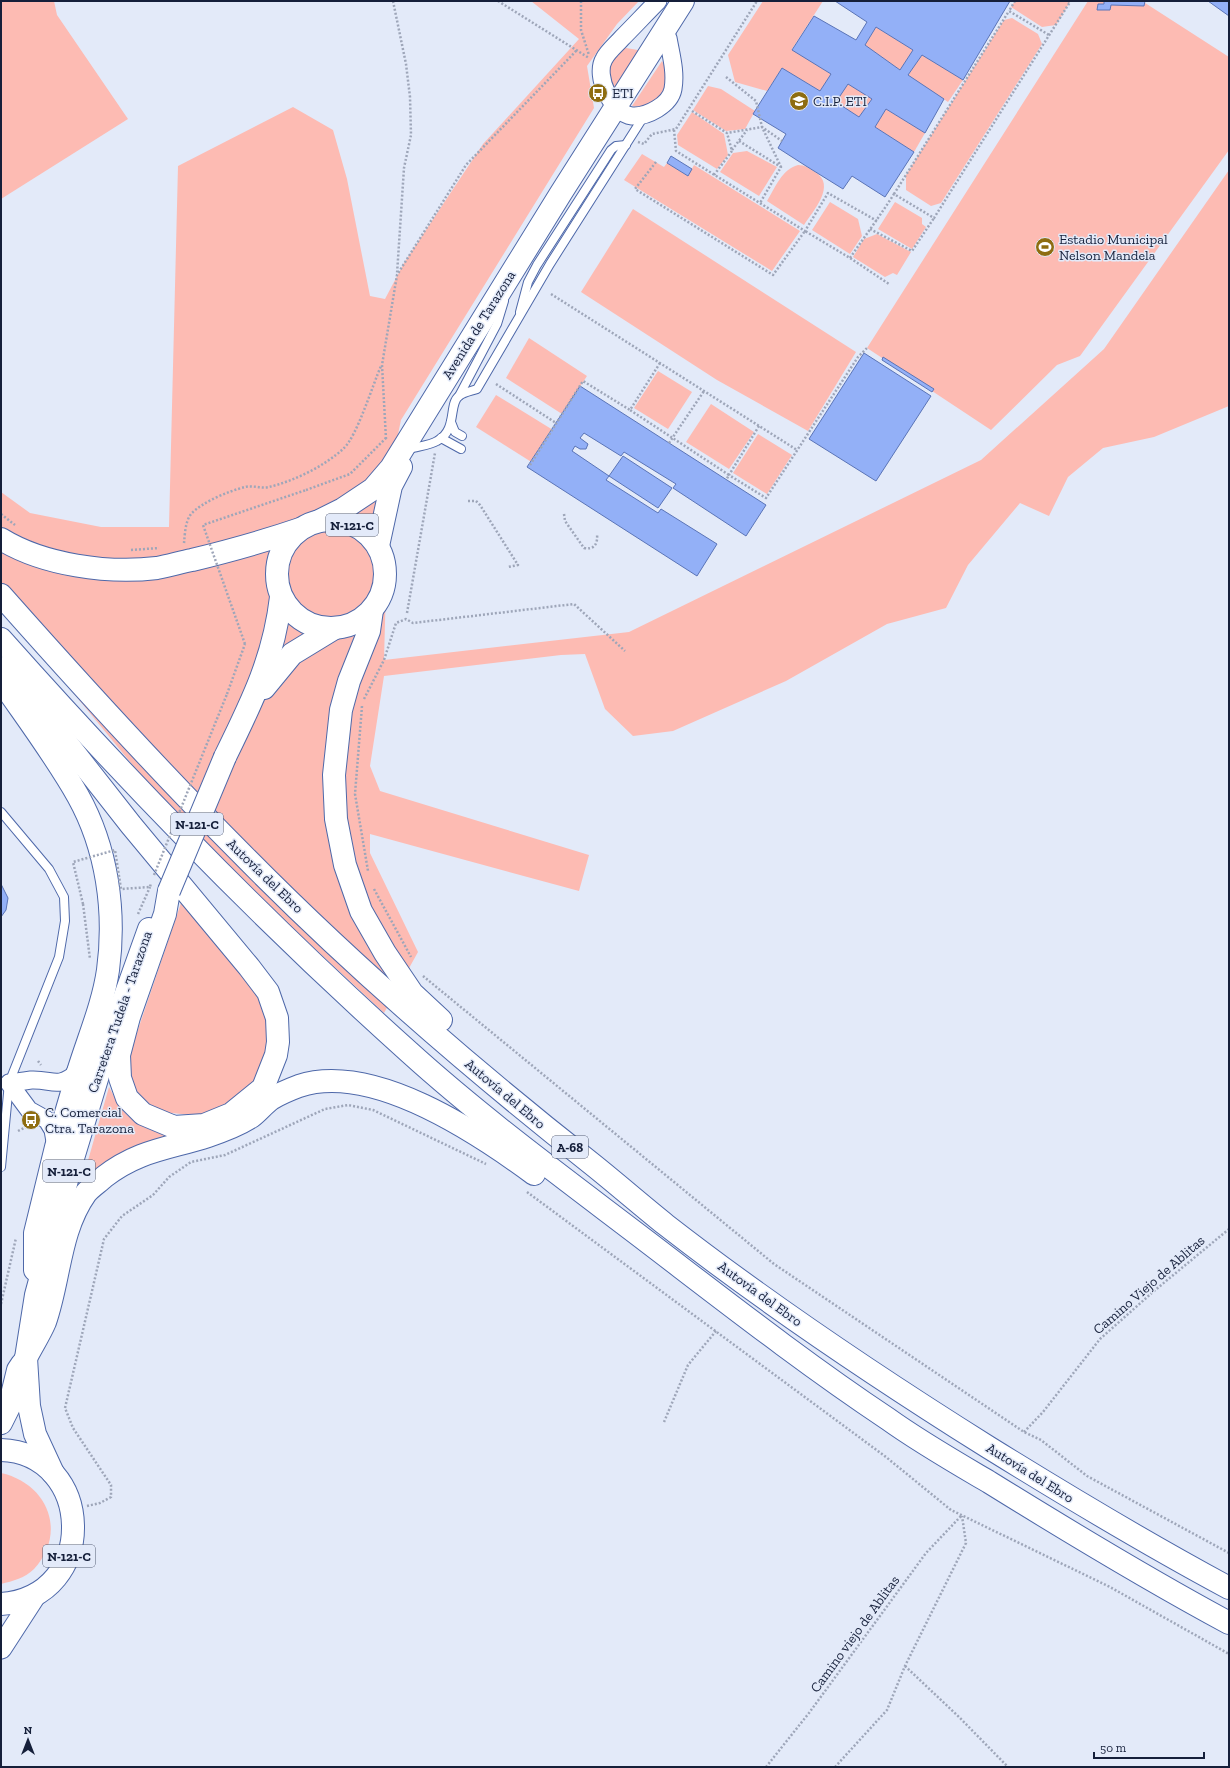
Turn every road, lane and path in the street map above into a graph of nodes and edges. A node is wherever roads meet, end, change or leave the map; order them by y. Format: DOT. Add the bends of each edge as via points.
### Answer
graph roads {
  1 [pos="393,1"];
  2 [pos="498,1"];
  3 [pos="581,1"];
  4 [pos="658,1"];
  5 [pos="683,1"];
  6 [pos="691,1"];
  7 [pos="757,1"];
  8 [pos="1015,1"];
  9 [pos="1068,1"];
  10 [pos="1009,11"];
  11 [pos="1050,35"];
  12 [pos="668,38"];
  13 [pos="577,50"];
  14 [pos="595,62"];
  15 [pos="726,77"];
  16 [pos="619,108"];
  17 [pos="692,111"];
  18 [pos="645,114"];
  19 [pos="762,127"];
  20 [pos="747,130"];
  21 [pos="727,134"];
  22 [pos="739,141"];
  23 [pos="782,141"];
  24 [pos="732,151"];
  25 [pos="656,162"];
  26 [pos="781,167"];
  27 [pos="714,175"];
  28 [pos="894,194"];
  29 [pos="760,203"];
  30 [pos="934,218"];
  31 [pos="877,221"];
  32 [pos="870,229"];
  33 [pos="805,231"];
  34 [pos="850,258"];
  35 [pos="397,275"];
  36 [pos="889,284"];
  37 [pos="551,294"];
  38 [pos="504,301"];
  39 [pos="867,348"];
  40 [pos="660,363"];
  41 [pos="382,365"];
  42 [pos="496,384"];
  43 [pos="704,391"];
  44 [pos="459,396"];
  45 [pos="630,410"];
  46 [pos="451,422"];
  47 [pos="556,423"];
  48 [pos="759,426"];
  49 [pos="462,436"];
  50 [pos="673,438"];
  51 [pos="386,439"];
  52 [pos="439,440"];
  53 [pos="669,443"];
  54 [pos="413,448"];
  55 [pos="461,449"];
  56 [pos="797,450"];
  57 [pos="530,466"];
  58 [pos="729,474"];
  59 [pos="726,480"];
  60 [pos="306,490"];
  61 [pos="468,501"];
  62 [pos="1,514"];
  63 [pos="564,514"];
  64 [pos="309,525"];
  65 [pos="9,533"];
  66 [pos="597,534"];
  67 [pos="214,536"];
  68 [pos="206,539"];
  69 [pos="191,543"];
  70 [pos="378,546"];
  71 [pos="161,548"];
  72 [pos="123,550"];
  73 [pos="508,567"];
  74 [pos="1,595"];
  75 [pos="281,597"];
  76 [pos="372,610"];
  77 [pos="407,613"];
  78 [pos="333,629"];
  79 [pos="1,639"];
  80 [pos="625,651"];
  81 [pos="1,660"];
  82 [pos="1,680"];
  83 [pos="251,704"];
  84 [pos="1,812"];
  85 [pos="368,873"];
  86 [pos="373,887"];
  87 [pos="159,889"];
  88 [pos="136,919"];
  89 [pos="413,960"];
  90 [pos="90,962"];
  91 [pos="420,973"];
  92 [pos="124,995"];
  93 [pos="38,1061"];
  94 [pos="44,1068"];
  95 [pos="78,1072"];
  96 [pos="9,1083"];
  97 [pos="56,1147"];
  98 [pos="490,1166"];
  99 [pos="1,1167"];
  100 [pos="597,1168"];
  101 [pos="523,1188"];
  102 [pos="1229,1229"];
  103 [pos="36,1295"];
  104 [pos="756,1325"];
  105 [pos="716,1331"];
  106 [pos="26,1358"];
  107 [pos="664,1422"];
  108 [pos="1,1423"];
  109 [pos="1024,1432"];
  110 [pos="1,1450"];
  111 [pos="53,1473"];
  112 [pos="71,1510"];
  113 [pos="962,1515"];
  114 [pos="1229,1553"];
  115 [pos="1229,1588"];
  116 [pos="36,1594"];
  117 [pos="1,1604"];
  118 [pos="1229,1623"];
  119 [pos="1,1648"];
  120 [pos="1229,1654"];
  121 [pos="905,1666"];
  122 [pos="766,1767"];
  123 [pos="835,1767"];
  124 [pos="1008,1767"];
  1 -- 35 [label="path" via="406,64 411,135 404,168"];
  2 -- 13 [label="path"];
  3 -- 14 [label="path" via="582,30"];
  4 -- 14 [label="street" via="604,58"];
  5 -- 16 [label="main road, Avenida de Tarazona"];
  6 -- 12 [label="main road, Avenida de Tarazona"];
  7 -- 27 [label="path" via="674,130 676,151"];
  8 -- 10 [label="path"];
  9 -- 11 [label="path" via="1070,2"];
  10 -- 11 [label="path"];
  10 -- 28 [label="path"];
  11 -- 30 [label="path"];
  12 -- 16 [label="main road, Avenida de Tarazona"];
  12 -- 18 [label="street" via="674,69 673,90 661,107"];
  13 -- 14 [label="path"];
  13 -- 35 [label="path" via="466,165"];
  14 -- 16 [label="street" via="608,97"];
  15 -- 19 [label="path" via="756,101"];
  16 -- 18 [label="street" via="631,116"];
  16 -- 38 [label="main road, Avenida de Tarazona"];
  16 -- 64 [label="main road, Avenida de Tarazona" via="391,468 373,489 343,509"];
  17 -- 21 [label="path"];
  18 -- 44 [label="lane, Avenida de Tarazona" via="550,264 477,389"];
  19 -- 20 [label="path"];
  19 -- 23 [label="path"];
  19 -- 26 [label="path"];
  20 -- 21 [label="path"];
  20 -- 22 [label="path"];
  21 -- 24 [label="path"];
  22 -- 24 [label="path"];
  22 -- 26 [label="path"];
  24 -- 27 [label="path"];
  25 -- 33 [label="path" via="635,189 773,275"];
  26 -- 29 [label="path"];
  27 -- 29 [label="path"];
  28 -- 30 [label="path"];
  28 -- 31 [label="path"];
  29 -- 33 [label="path"];
  30 -- 32 [label="path" via="912,251"];
  31 -- 32 [label="path"];
  31 -- 33 [label="path" via="828,193"];
  32 -- 34 [label="path"];
  33 -- 34 [label="path"];
  34 -- 36 [label="path"];
  35 -- 41 [label="path"];
  37 -- 40 [label="path"];
  38 -- 44 [label="lane, Avenida de Tarazona" via="497,324"];
  38 -- 54 [label="main road, Avenida de Tarazona"];
  39 -- 56 [label="path" via="858,357"];
  40 -- 43 [label="path"];
  40 -- 45 [label="path"];
  41 -- 51 [label="path"];
  41 -- 69 [label="path" via="345,447 310,471 284,483 267,488 246,487 206,503 191,515 185,529 184,546"];
  42 -- 47 [label="path"];
  43 -- 48 [label="path"];
  43 -- 50 [label="path"];
  44 -- 46 [label="lane, Avenida de Tarazona" via="454,403"];
  45 -- 47 [label="path" via="583,381"];
  45 -- 50 [label="path"];
  46 -- 49 [label="lane" via="455,432"];
  46 -- 52 [label="lane, Avenida de Tarazona" via="447,432"];
  47 -- 57 [label="path"];
  48 -- 56 [label="path"];
  48 -- 58 [label="path"];
  50 -- 53 [label="path"];
  50 -- 58 [label="path"];
  52 -- 54 [label="lane"];
  52 -- 55 [label="lane"];
  52 -- 77 [label="path"];
  54 -- 70 [label="main road, Avenida de Tarazona" via="391,486"];
  56 -- 58 [label="path" via="766,498"];
  58 -- 59 [label="path"];
  60 -- 87 [label="path, bridge" via="203,525 245,644"];
  61 -- 73 [label="path" via="476,501 480,505 518,565"];
  62 -- 65 [label="path"];
  63 -- 66 [label="path" via="584,548 591,549 595,546"];
  64 -- 65 [label="main road" via="216,554 157,568 113,569 59,562 12,546"];
  64 -- 70 [label="main road, N-121-C" via="335,520 356,526 369,535"];
  64 -- 75 [label="main road, N-121-C" via="284,545 277,561 276,578"];
  67 -- 68 [label="path"];
  70 -- 76 [label="main road, N-121-C" via="385,573 381,596"];
  71 -- 72 [label="path"];
  74 -- 100 [label="main road, Autovía del Ebro / A-68" via="107,716 247,860 436,1036"];
  75 -- 78 [label="main road, N-121-C" via="298,618 314,627"];
  75 -- 83 [label="main road, Carretera Tudela - Tarazona / N-121-C" via="272,651"];
  76 -- 78 [label="main road, N-121-C" via="352,625"];
  76 -- 100 [label="main road" via="369,632 349,680 341,710 334,775 336,819 345,865 362,911 385,954 412,992 460,1038 562,1123"];
  78 -- 83 [label="main road, Carretera Tudela - Tarazona / N-121-C" via="292,654"];
  79 -- 104 [label="main road, Autovía del Ebro / A-68" via="86,736 220,875 316,967 412,1054 522,1147"];
  80 -- 85 [label="path" via="574,604 413,623 406,619 396,623 384,660 362,703 355,794"];
  81 -- 87 [label="main road" via="131,825 268,992 277,1018 278,1042 276,1056 262,1088 231,1114 204,1125 174,1126 143,1114 127,1098 120,1078 119,1055 129,1017 165,914"];
  82 -- 95 [label="main road" via="78,796 105,867 110,898 108,969 104,990"];
  83 -- 87 [label="main road, Carretera Tudela - Tarazona / N-121-C, bridge"];
  84 -- 96 [label="lane" via="49,869 64,897 65,920 58,957"];
  86 -- 89 [label="path"];
  87 -- 88 [label="path"];
  87 -- 90 [label="path, bridge" via="121,888 116,850 74,862 83,904"];
  87 -- 92 [label="main road, Carretera Tudela - Tarazona / N-121-C" via="152,920"];
  91 -- 109 [label="path" via="774,1264"];
  92 -- 95 [label="main road" via="109,1003 91,1059"];
  92 -- 103 [label="main road, Carretera Tudela - Tarazona / N-121-C" via="73,1158"];
  93 -- 94 [label="path"];
  95 -- 96 [label="street" via="58,1083 32,1080"];
  95 -- 97 [label="main road"];
  96 -- 97 [label="street" via="28,1110 46,1120 53,1130"];
  96 -- 99 [label="lane"];
  97 -- 103 [label="main road" via="34,1233"];
  98 -- 112 [label="path" via="373,1110 348,1105 325,1109 225,1155 191,1162 169,1177 153,1195 122,1216 104,1239 65,1408 73,1428 111,1485 112,1497 100,1503"];
  100 -- 115 [label="main road, Autovía del Ebro / A-68" via="666,1225 782,1310 907,1396 1077,1502"];
  101 -- 105 [label="path"];
  102 -- 109 [label="path, Camino Viejo de Ablitas" via="1100,1339"];
  103 -- 106 [label="main road, Carretera Tudela - Tarazona / N-121-C"];
  104 -- 106 [label="main road" via="705,1302 500,1149 448,1118 411,1099 374,1088 322,1082 300,1086 272,1098 252,1116 232,1128 149,1151 130,1159 87,1191 74,1213 66,1237 45,1322"];
  104 -- 118 [label="main road, Autovía del Ebro / A-68" via="890,1421 1059,1526"];
  105 -- 107 [label="path" via="688,1365"];
  105 -- 113 [label="path" via="886,1457 951,1510"];
  106 -- 108 [label="main road, Carretera Tudela - Tarazona / N-121-C" via="18,1370 9,1407"];
  106 -- 111 [label="main road, Carretera Tudela - Tarazona / N-121-C" via="29,1406 35,1434"];
  109 -- 114 [label="path" via="1041,1440 1087,1476"];
  110 -- 111 [label="main road, N-121-C" via="33,1459"];
  111 -- 112 [label="main road, N-121-C" via="68,1497"];
  112 -- 116 [label="main road, N-121-C" via="75,1524 71,1552 58,1576"];
  113 -- 120 [label="path" via="1110,1587"];
  113 -- 121 [label="path" via="966,1543"];
  113 -- 122 [label="path, Camino viejo de Ablitas" via="926,1553 809,1713"];
  116 -- 117 [label="main road, N-121-C" via="14,1603"];
  116 -- 119 [label="street"];
  121 -- 123 [label="path" via="887,1710"];
  121 -- 124 [label="path"];
}
